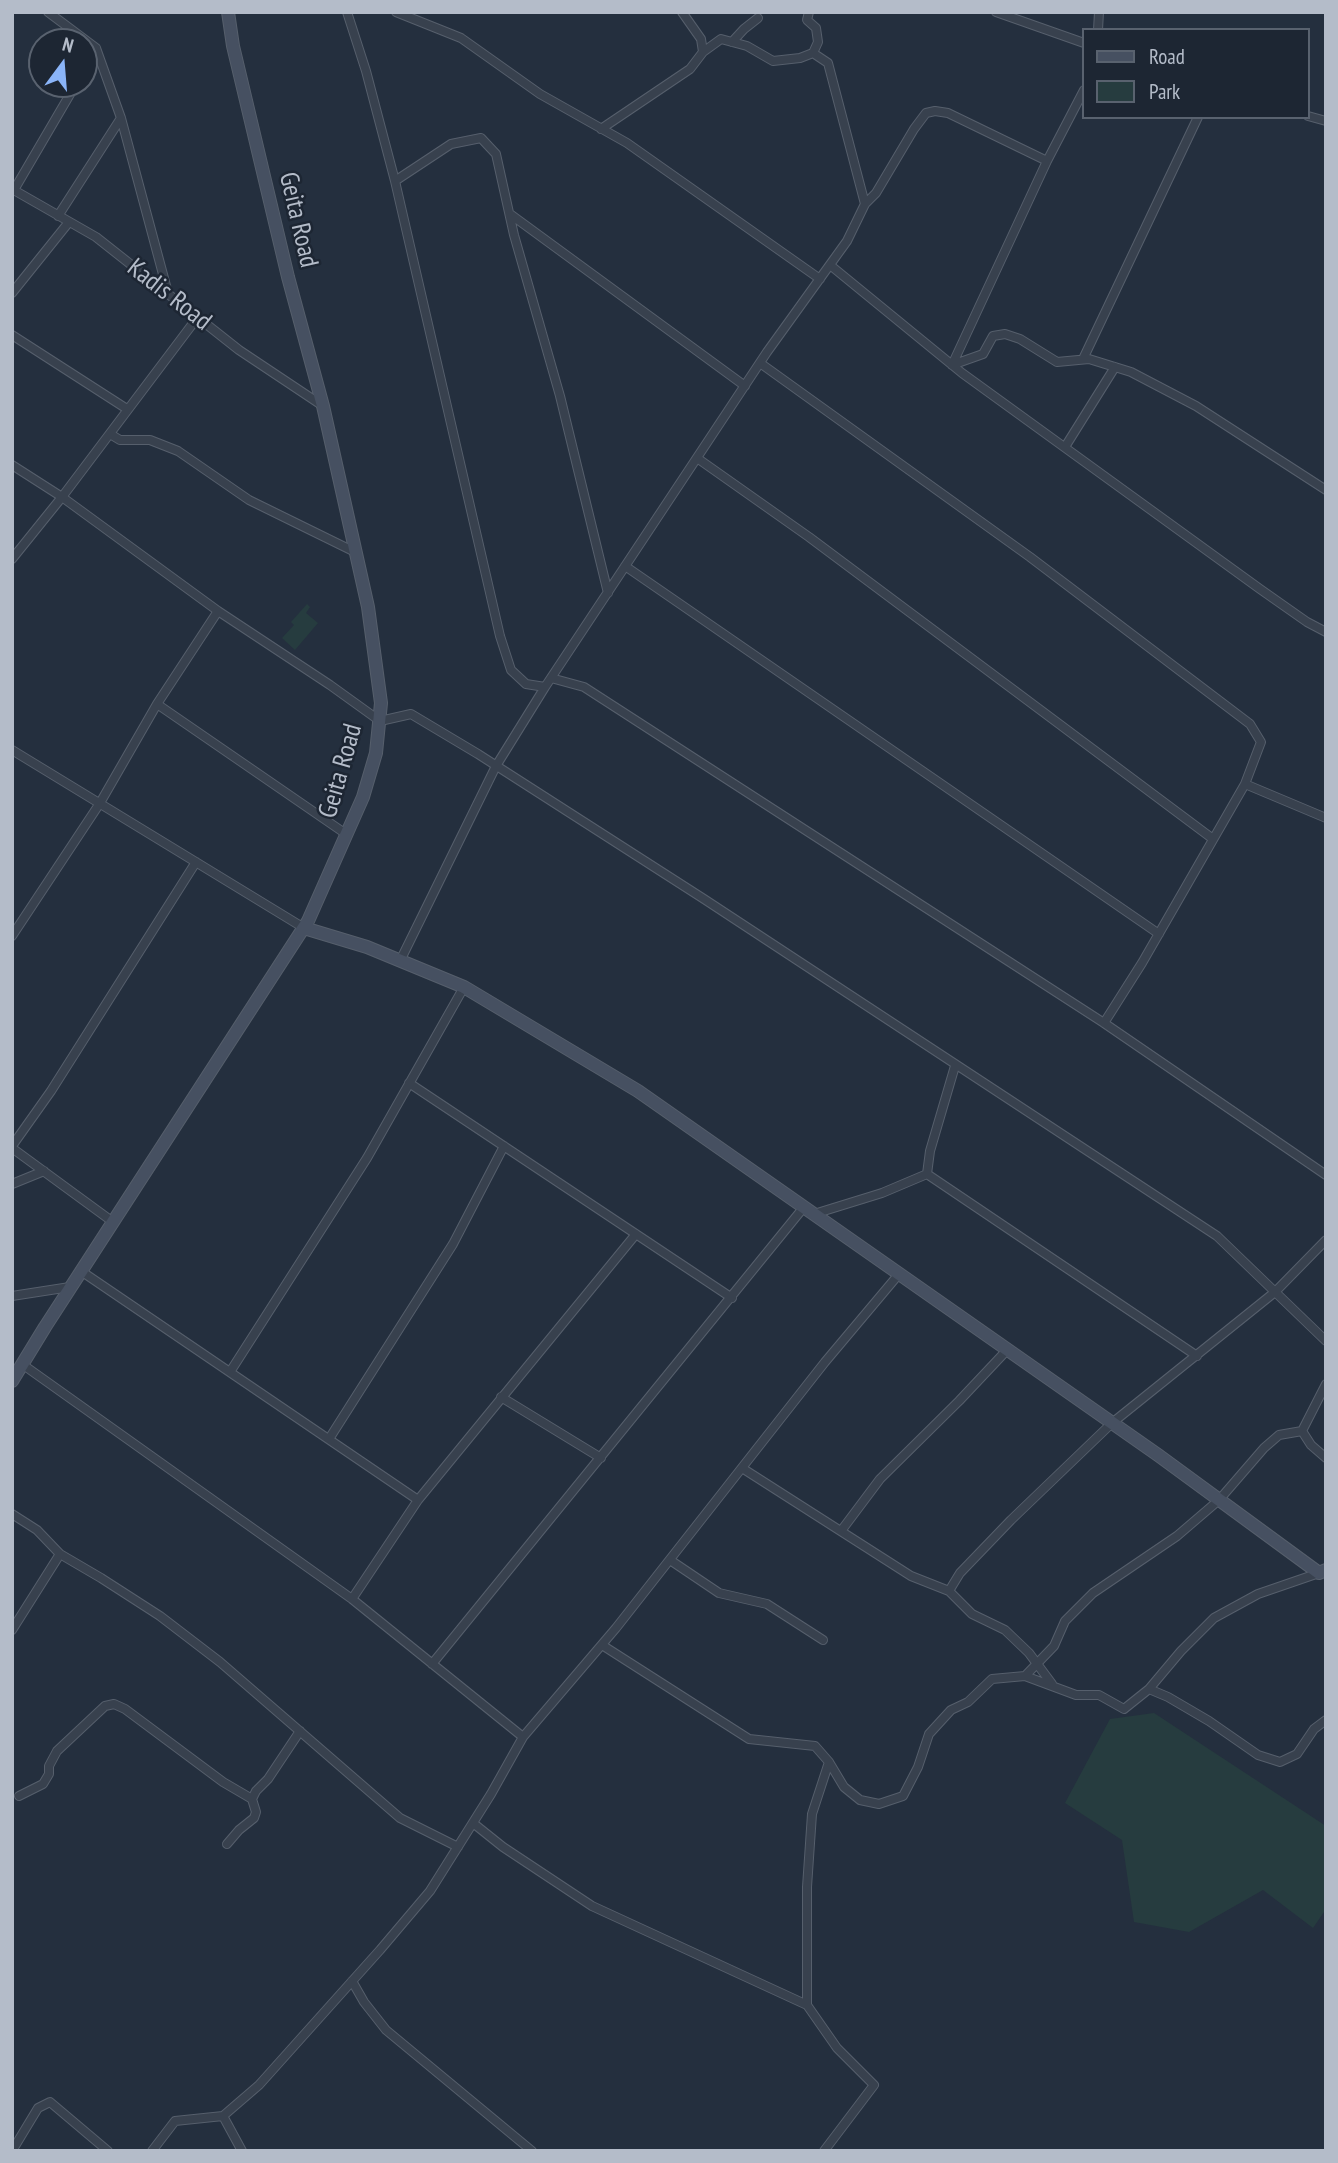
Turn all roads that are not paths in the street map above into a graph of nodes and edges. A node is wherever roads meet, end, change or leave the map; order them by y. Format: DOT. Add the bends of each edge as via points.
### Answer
graph roads {
  1 [pos="228,12"];
  2 [pos="347,12"];
  3 [pos="396,12"];
  4 [pos="682,12"];
  5 [pos="809,12"];
  6 [pos="996,12"];
  7 [pos="52,13"];
  8 [pos="758,18"];
  9 [pos="71,28"];
  10 [pos="732,42"];
  11 [pos="1082,42"];
  12 [pos="703,52"];
  13 [pos="813,53"];
  14 [pos="98,54"];
  15 [pos="1082,94"];
  16 [pos="68,98"];
  17 [pos="121,118"];
  18 [pos="1197,119"];
  19 [pos="601,129"];
  20 [pos="1047,161"];
  21 [pos="395,181"];
  22 [pos="13,189"];
  23 [pos="865,204"];
  24 [pos="510,214"];
  25 [pos="58,216"];
  26 [pos="69,222"];
  27 [pos="830,265"];
  28 [pos="820,279"];
  29 [pos="13,291"];
  30 [pos="168,295"];
  31 [pos="197,318"];
  32 [pos="12,335"];
  33 [pos="1083,359"];
  34 [pos="760,363"];
  35 [pos="952,365"];
  36 [pos="1115,367"];
  37 [pos="745,386"];
  38 [pos="323,406"];
  39 [pos="127,409"];
  40 [pos="110,434"];
  41 [pos="1065,447"];
  42 [pos="697,458"];
  43 [pos="12,465"];
  44 [pos="1324,486"];
  45 [pos="62,497"];
  46 [pos="355,551"];
  47 [pos="12,559"];
  48 [pos="625,566"];
  49 [pos="608,593"];
  50 [pos="218,611"];
  51 [pos="1326,632"];
  52 [pos="551,678"];
  53 [pos="545,687"];
  54 [pos="157,704"];
  55 [pos="380,721"];
  56 [pos="12,750"];
  57 [pos="496,766"];
  58 [pos="1245,784"];
  59 [pos="100,803"];
  60 [pos="1326,818"];
  61 [pos="346,834"];
  62 [pos="1213,839"];
  63 [pos="196,862"];
  64 [pos="304,928"];
  65 [pos="1159,934"];
  66 [pos="12,936"];
  67 [pos="400,961"];
  68 [pos="464,986"];
  69 [pos="1104,1023"];
  70 [pos="955,1066"];
  71 [pos="409,1083"];
  72 [pos="504,1146"];
  73 [pos="12,1147"];
  74 [pos="44,1171"];
  75 [pos="927,1174"];
  76 [pos="1326,1175"];
  77 [pos="12,1184"];
  78 [pos="809,1211"];
  79 [pos="113,1222"];
  80 [pos="636,1234"];
  81 [pos="1326,1240"];
  82 [pos="81,1271"];
  83 [pos="899,1274"];
  84 [pos="70,1287"];
  85 [pos="1275,1292"];
  86 [pos="12,1297"];
  87 [pos="732,1298"];
  88 [pos="1326,1341"];
  89 [pos="1007,1349"];
  90 [pos="1197,1356"];
  91 [pos="22,1364"];
  92 [pos="230,1372"];
  93 [pos="12,1381"];
  94 [pos="1326,1384"];
  95 [pos="501,1397"];
  96 [pos="1112,1423"];
  97 [pos="1302,1431"];
  98 [pos="329,1439"];
  99 [pos="601,1458"];
  100 [pos="1326,1458"];
  101 [pos="742,1468"];
  102 [pos="418,1500"];
  103 [pos="1219,1500"];
  104 [pos="12,1514"];
  105 [pos="841,1531"];
  106 [pos="60,1554"];
  107 [pos="670,1560"];
  108 [pos="1322,1572"];
  109 [pos="949,1591"];
  110 [pos="352,1599"];
  111 [pos="12,1630"];
  112 [pos="823,1640"];
  113 [pos="602,1645"];
  114 [pos="432,1664"];
  115 [pos="1038,1665"];
  116 [pos="1025,1676"];
  117 [pos="1055,1688"];
  118 [pos="1149,1689"];
  119 [pos="1326,1720"];
  120 [pos="300,1731"];
  121 [pos="523,1737"];
  122 [pos="829,1762"];
  123 [pos="19,1796"];
  124 [pos="253,1799"];
  125 [pos="473,1823"];
  126 [pos="227,1844"];
  127 [pos="458,1847"];
  128 [pos="352,1981"];
  129 [pos="807,2006"];
  130 [pos="223,2116"];
  131 [pos="12,2151"];
  132 [pos="108,2151"];
  133 [pos="152,2151"];
  134 [pos="242,2151"];
  135 [pos="531,2151"];
  136 [pos="824,2151"];
  1 -- 38 [label="main road, Geita Road" via="288,277"];
  2 -- 21 [label="street"];
  3 -- 19 [label="street" via="461,38 540,94"];
  4 -- 12 [label="street" via="701,39"];
  5 -- 13 [label="street" via="807,20 816,29 818,42"];
  6 -- 11 [label="street"];
  7 -- 9 [label="street"];
  8 -- 10 [label="street"];
  10 -- 12 [label="street" via="721,39"];
  10 -- 13 [label="street" via="774,61"];
  12 -- 19 [label="street" via="690,69"];
  13 -- 23 [label="street" via="828,63"];
  14 -- 17 [label="street"];
  15 -- 20 [label="street"];
  16 -- 22 [label="street"];
  17 -- 25 [label="street"];
  17 -- 30 [label="street"];
  18 -- 33 [label="street"];
  19 -- 28 [label="street"];
  20 -- 23 [label="street" via="948,113 926,113"];
  20 -- 35 [label="street"];
  21 -- 24 [label="street" via="451,144 481,138 496,154"];
  21 -- 53 [label="street" via="500,636 511,670 526,684"];
  22 -- 25 [label="street, Kadis Road"];
  23 -- 27 [label="street"];
  24 -- 37 [label="street"];
  24 -- 49 [label="street"];
  25 -- 26 [label="street, Kadis Road"];
  26 -- 29 [label="street"];
  26 -- 30 [label="street, Kadis Road" via="96,237"];
  27 -- 28 [label="street"];
  27 -- 35 [label="street"];
  28 -- 34 [label="street"];
  30 -- 31 [label="street, Kadis Road"];
  31 -- 38 [label="street, Kadis Road"];
  31 -- 39 [label="street"];
  32 -- 39 [label="street"];
  33 -- 35 [label="street" via="1057,362 1005,334 993,336 983,354"];
  33 -- 36 [label="street"];
  34 -- 37 [label="street"];
  34 -- 58 [label="street" via="1030,557 1250,724 1261,742"];
  35 -- 41 [label="street"];
  36 -- 41 [label="street"];
  36 -- 44 [label="street" via="1196,406"];
  37 -- 42 [label="street"];
  38 -- 46 [label="main road, Geita Road"];
  39 -- 40 [label="street"];
  40 -- 45 [label="street"];
  40 -- 46 [label="street" via="120,440 150,440 178,452 249,500"];
  41 -- 51 [label="street"];
  42 -- 48 [label="street"];
  42 -- 62 [label="street"];
  43 -- 45 [label="street"];
  45 -- 47 [label="street"];
  45 -- 50 [label="street"];
  46 -- 55 [label="main road, Geita Road" via="368,607"];
  48 -- 49 [label="street"];
  48 -- 65 [label="street"];
  49 -- 52 [label="street"];
  50 -- 54 [label="street"];
  50 -- 55 [label="street"];
  52 -- 53 [label="street"];
  52 -- 69 [label="street" via="584,687"];
  53 -- 57 [label="street"];
  54 -- 59 [label="street"];
  54 -- 61 [label="street"];
  55 -- 57 [label="street" via="411,714"];
  55 -- 61 [label="main road, Geita Road" via="363,797"];
  56 -- 59 [label="street"];
  57 -- 67 [label="street"];
  57 -- 70 [label="street"];
  58 -- 60 [label="street"];
  58 -- 62 [label="street"];
  59 -- 63 [label="street"];
  59 -- 66 [label="street"];
  61 -- 64 [label="main road, Geita Road"];
  62 -- 65 [label="street"];
  63 -- 64 [label="street"];
  63 -- 73 [label="street"];
  64 -- 67 [label="main road"];
  64 -- 79 [label="main road, Geita Road"];
  65 -- 69 [label="street"];
  67 -- 68 [label="main road"];
  68 -- 71 [label="street"];
  68 -- 78 [label="main road" via="638,1091"];
  69 -- 76 [label="street"];
  70 -- 75 [label="street"];
  70 -- 85 [label="street" via="1217,1236"];
  71 -- 72 [label="street"];
  71 -- 92 [label="street" via="367,1158"];
  72 -- 80 [label="street"];
  72 -- 98 [label="street" via="453,1244"];
  73 -- 74 [label="street"];
  74 -- 77 [label="street"];
  74 -- 79 [label="street"];
  75 -- 78 [label="street" via="882,1193"];
  75 -- 90 [label="street"];
  78 -- 83 [label="main road"];
  78 -- 87 [label="street"];
  79 -- 82 [label="main road, Geita Road"];
  80 -- 87 [label="street"];
  80 -- 95 [label="street"];
  81 -- 85 [label="street"];
  82 -- 84 [label="main road, Geita Road"];
  82 -- 92 [label="street"];
  83 -- 89 [label="main road"];
  83 -- 101 [label="street"];
  84 -- 86 [label="street"];
  84 -- 91 [label="main road, Geita Road"];
  85 -- 88 [label="street"];
  85 -- 90 [label="street"];
  87 -- 99 [label="street"];
  89 -- 96 [label="main road"];
  89 -- 105 [label="street" via="880,1479"];
  90 -- 96 [label="street"];
  91 -- 93 [label="main road, Geita Road"];
  91 -- 110 [label="street"];
  92 -- 98 [label="street"];
  94 -- 97 [label="street"];
  95 -- 99 [label="street"];
  95 -- 102 [label="street"];
  96 -- 103 [label="main road"];
  96 -- 109 [label="street" via="1011,1520 960,1573"];
  97 -- 100 [label="street"];
  97 -- 103 [label="street" via="1279,1435"];
  98 -- 102 [label="street"];
  99 -- 114 [label="street"];
  101 -- 105 [label="street"];
  101 -- 107 [label="street"];
  102 -- 110 [label="street"];
  103 -- 108 [label="main road"];
  103 -- 115 [label="street" via="1177,1536 1093,1594 1065,1621 1054,1646"];
  104 -- 106 [label="street" via="37,1530"];
  105 -- 109 [label="street" via="911,1576"];
  106 -- 111 [label="street"];
  106 -- 120 [label="street" via="160,1616"];
  107 -- 112 [label="street" via="719,1593 767,1604"];
  107 -- 113 [label="street"];
  108 -- 118 [label="street" via="1258,1594 1214,1618"];
  109 -- 115 [label="street" via="972,1614 1005,1630"];
  110 -- 114 [label="street"];
  113 -- 121 [label="street"];
  113 -- 122 [label="street" via="749,1739 815,1746"];
  114 -- 121 [label="street"];
  115 -- 116 [label="street"];
  115 -- 117 [label="street"];
  116 -- 117 [label="street"];
  116 -- 122 [label="street" via="992,1679 968,1703 951,1710 929,1734 903,1796 880,1804 860,1800 844,1787"];
  117 -- 118 [label="street" via="1076,1695 1099,1695 1124,1709"];
  118 -- 119 [label="street" via="1168,1696 1258,1755 1280,1762 1297,1754 1314,1728"];
  120 -- 124 [label="street"];
  120 -- 127 [label="street" via="400,1818"];
  121 -- 125 [label="street"];
  122 -- 129 [label="street" via="812,1814"];
  123 -- 124 [label="street" via="43,1784 57,1751 104,1706 114,1704"];
  124 -- 126 [label="street" via="254,1818"];
  125 -- 127 [label="street"];
  125 -- 129 [label="street" via="592,1906"];
  127 -- 128 [label="street" via="430,1891"];
  128 -- 130 [label="street" via="260,2084"];
  128 -- 135 [label="street" via="386,2031"];
  129 -- 136 [label="street" via="837,2048 874,2085"];
  130 -- 133 [label="street" via="175,2121"];
  130 -- 134 [label="street"];
  131 -- 132 [label="street" via="38,2108 50,2102"];
}
